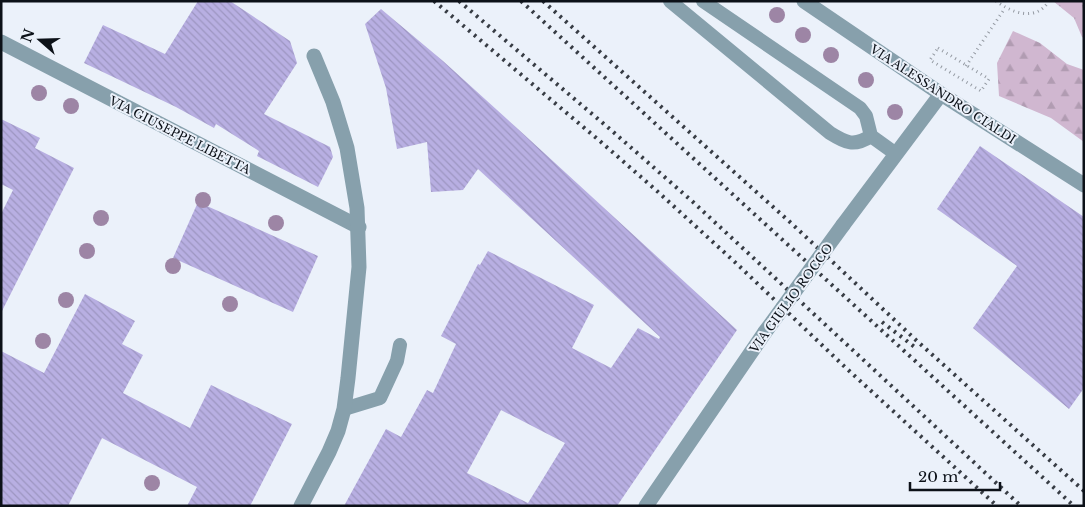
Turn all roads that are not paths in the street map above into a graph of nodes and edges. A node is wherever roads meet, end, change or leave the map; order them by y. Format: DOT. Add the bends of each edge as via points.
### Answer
graph roads {
  1 [pos="670,1"];
  2 [pos="703,1"];
  3 [pos="804,1"];
  4 [pos="1,42"];
  5 [pos="314,56"];
  6 [pos="941,94"];
  7 [pos="871,136"];
  8 [pos="896,154"];
  9 [pos="1084,185"];
  10 [pos="358,227"];
  11 [pos="400,345"];
  12 [pos="344,408"];
  13 [pos="301,506"];
  14 [pos="646,506"];
  1 -- 7 [label="lane" via="830,133 852,144"];
  2 -- 7 [label="lane" via="860,108 866,116"];
  3 -- 6 [label="street, VIA ALESSANDRO CIALDI"];
  4 -- 10 [label="street, VIA GIUSEPPE LIBETTA"];
  5 -- 10 [label="street" via="334,102 347,148"];
  6 -- 8 [label="street, VIA GIULIO ROCCO"];
  6 -- 9 [label="street, VIA ALESSANDRO CIALDI"];
  7 -- 8 [label="lane"];
  8 -- 14 [label="street, VIA GIULIO ROCCO, bridge" via="765,332"];
  10 -- 12 [label="street" via="358,282"];
  11 -- 12 [label="lane" via="397,361 380,398"];
  12 -- 13 [label="street" via="329,452"];
}
